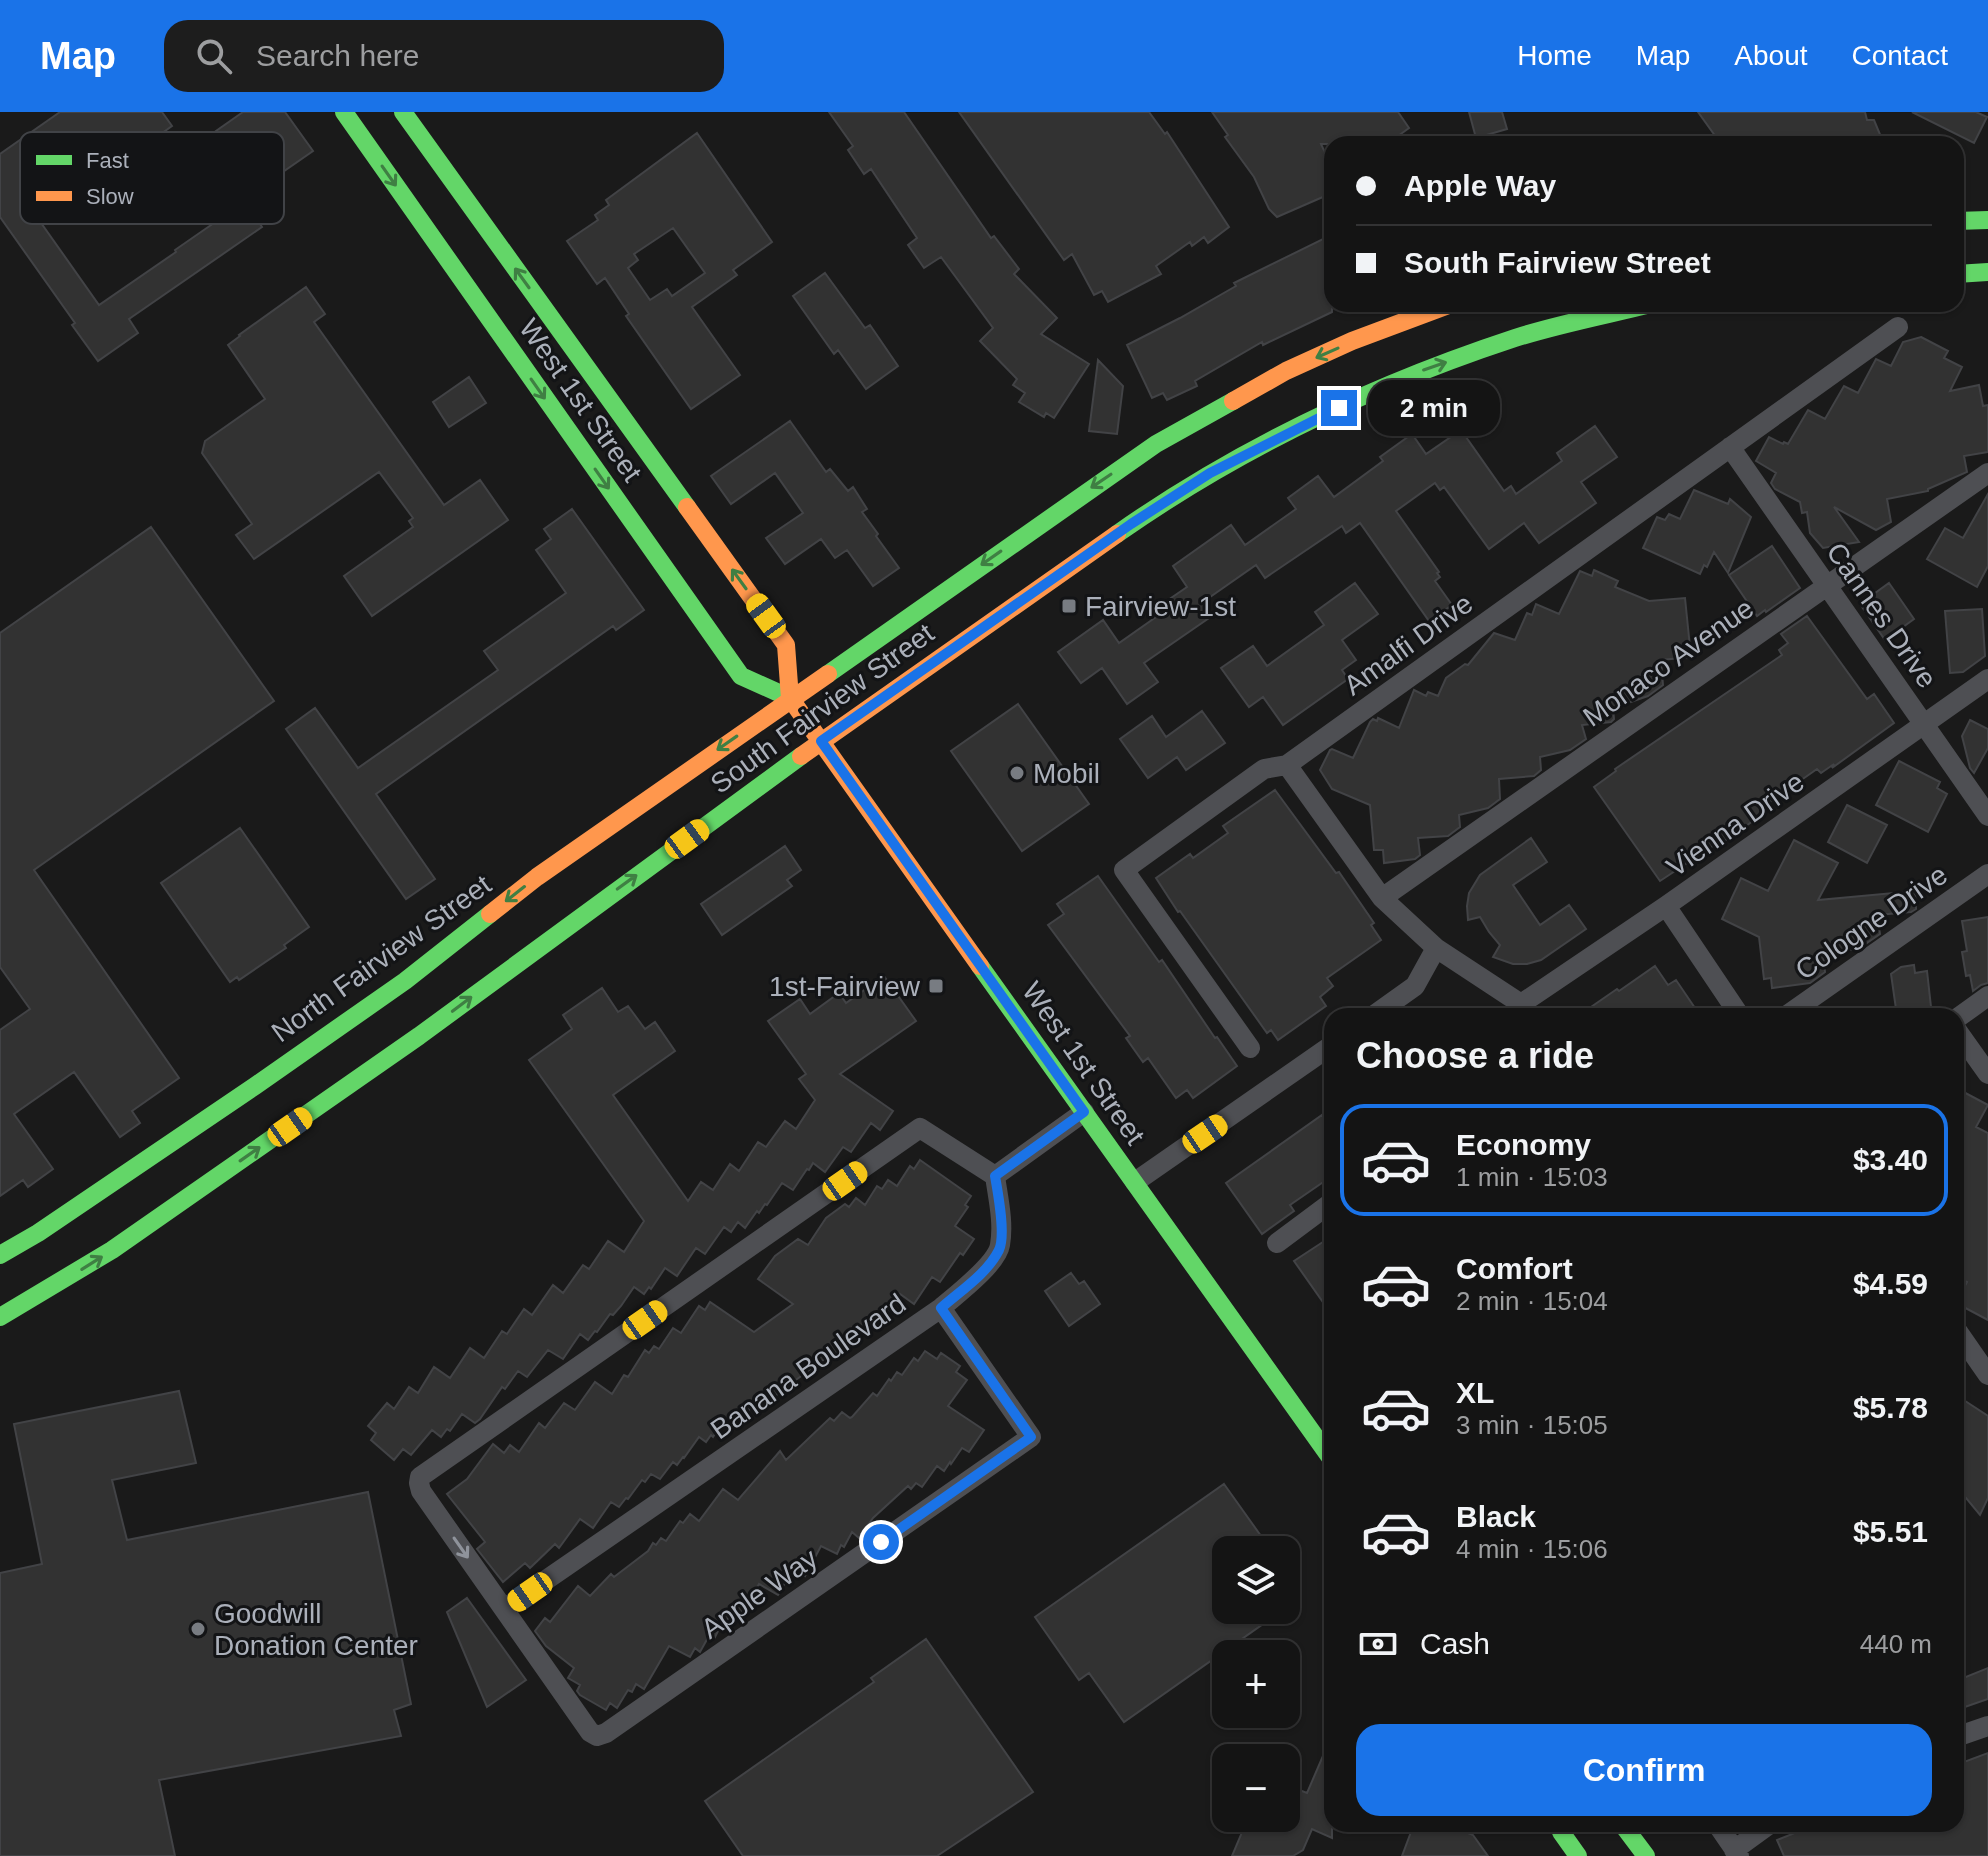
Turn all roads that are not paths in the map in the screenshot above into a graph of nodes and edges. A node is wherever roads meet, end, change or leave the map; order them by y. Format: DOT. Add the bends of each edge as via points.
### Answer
graph roads {
  1 [pos="344,112"];
  2 [pos="403,112"];
  3 [pos="1988,220"];
  4 [pos="1964,221"];
  5 [pos="1988,272"];
  6 [pos="1964,274"];
  7 [pos="1430,312"];
  8 [pos="1619,312"];
  9 [pos="1898,327"];
  10 [pos="1730,447"];
  11 [pos="1988,473"];
  12 [pos="1826,585"];
  13 [pos="1988,679"];
  14 [pos="790,698"];
  15 [pos="1925,725"];
  16 [pos="821,741"];
  17 [pos="1287,765"];
  18 [pos="1988,816"];
  19 [pos="1988,874"];
  20 [pos="1382,898"];
  21 [pos="1666,906"];
  22 [pos="1436,948"];
  23 [pos="1988,996"];
  24 [pos="1384,1008"];
  25 [pos="1516,1008"];
  26 [pos="1522,1008"];
  27 [pos="1735,1008"];
  28 [pos="1797,1008"];
  29 [pos="1964,1013"];
  30 [pos="1964,1040"];
  31 [pos="1250,1048"];
  32 [pos="1324,1051"];
  33 [pos="1988,1074"];
  34 [pos="1084,1112"];
  35 [pos="995,1176"];
  36 [pos="1135,1182"];
  37 [pos="1324,1208"];
  38 [pos="1277,1243"];
  39 [pos="0,1255"];
  40 [pos="941,1308"];
  41 [pos="0,1317"];
  42 [pos="1964,1340"];
  43 [pos="1988,1375"];
  44 [pos="1324,1449"];
  45 [pos="504,1609"];
  46 [pos="1988,1726"];
  47 [pos="1964,1734"];
  48 [pos="1561,1832"];
  49 [pos="1628,1832"];
  50 [pos="1722,1832"];
  51 [pos="1761,1832"];
  52 [pos="1736,1853"];
  53 [pos="1578,1856"];
  54 [pos="1646,1856"];
  1 -- 14 [label="main road, West 1st Street, one-way" via="741,676"];
  14 -- 2 [label="main road, West 1st Street, one-way" via="786,645"];
  3 -- 4 [label="main road"];
  5 -- 6 [label="main road"];
  7 -- 14 [label="main road, South Fairview Street, one-way" via="1286,371 1156,444"];
  16 -- 8 [label="main road, South Fairview Street, one-way" via="1210,473 1416,373 1518,337"];
  9 -- 10 [label="street, Amalfi Drive"];
  10 -- 12 [label="street, Cannes Drive"];
  10 -- 17 [label="street, Amalfi Drive"];
  11 -- 12 [label="street, Monaco Avenue"];
  12 -- 15 [label="street, Cannes Drive"];
  12 -- 20 [label="street, Monaco Avenue"];
  13 -- 15 [label="street, Vienna Drive"];
  14 -- 16 [label="main road, West 1st Street"];
  14 -- 39 [label="main road, North Fairview Street, one-way" via="537,877 405,981"];
  15 -- 18 [label="street, Cannes Drive"];
  15 -- 21 [label="street, Vienna Drive"];
  16 -- 34 [label="main road, West 1st Street"];
  41 -- 16 [label="main road, South Fairview Street, one-way" via="112,1250 394,1055"];
  17 -- 20 [label="street"];
  17 -- 31 [label="street, Amalfi Drive" via="1264,769 1124,870"];
  19 -- 28 [label="street, Cologne Drive"];
  20 -- 22 [label="street"];
  21 -- 26 [label="street, Vienna Drive"];
  21 -- 27 [label="street"];
  22 -- 24 [label="street" via="1415,986"];
  22 -- 25 [label="street"];
  23 -- 29 [label="street"];
  30 -- 33 [label="street"];
  32 -- 36 [label="street"];
  34 -- 35 [label="street"];
  34 -- 36 [label="main road, West 1st Street"];
  35 -- 40 [label="street, Banana Boulevard" via="1000,1248 986,1268"];
  35 -- 45 [label="street, one-way" via="920,1128 420,1477 421,1491"];
  36 -- 44 [label="main road, West 1st Street"];
  37 -- 38 [label="street"];
  40 -- 45 [label="street, Banana Boulevard"];
  40 -- 45 [label="street, Apple Way" via="1031,1437 606,1733 590,1732"];
  42 -- 43 [label="street"];
  46 -- 47 [label="street"];
  48 -- 53 [label="main road"];
  49 -- 54 [label="main road"];
  50 -- 52 [label="street"];
  51 -- 52 [label="street"];
}
